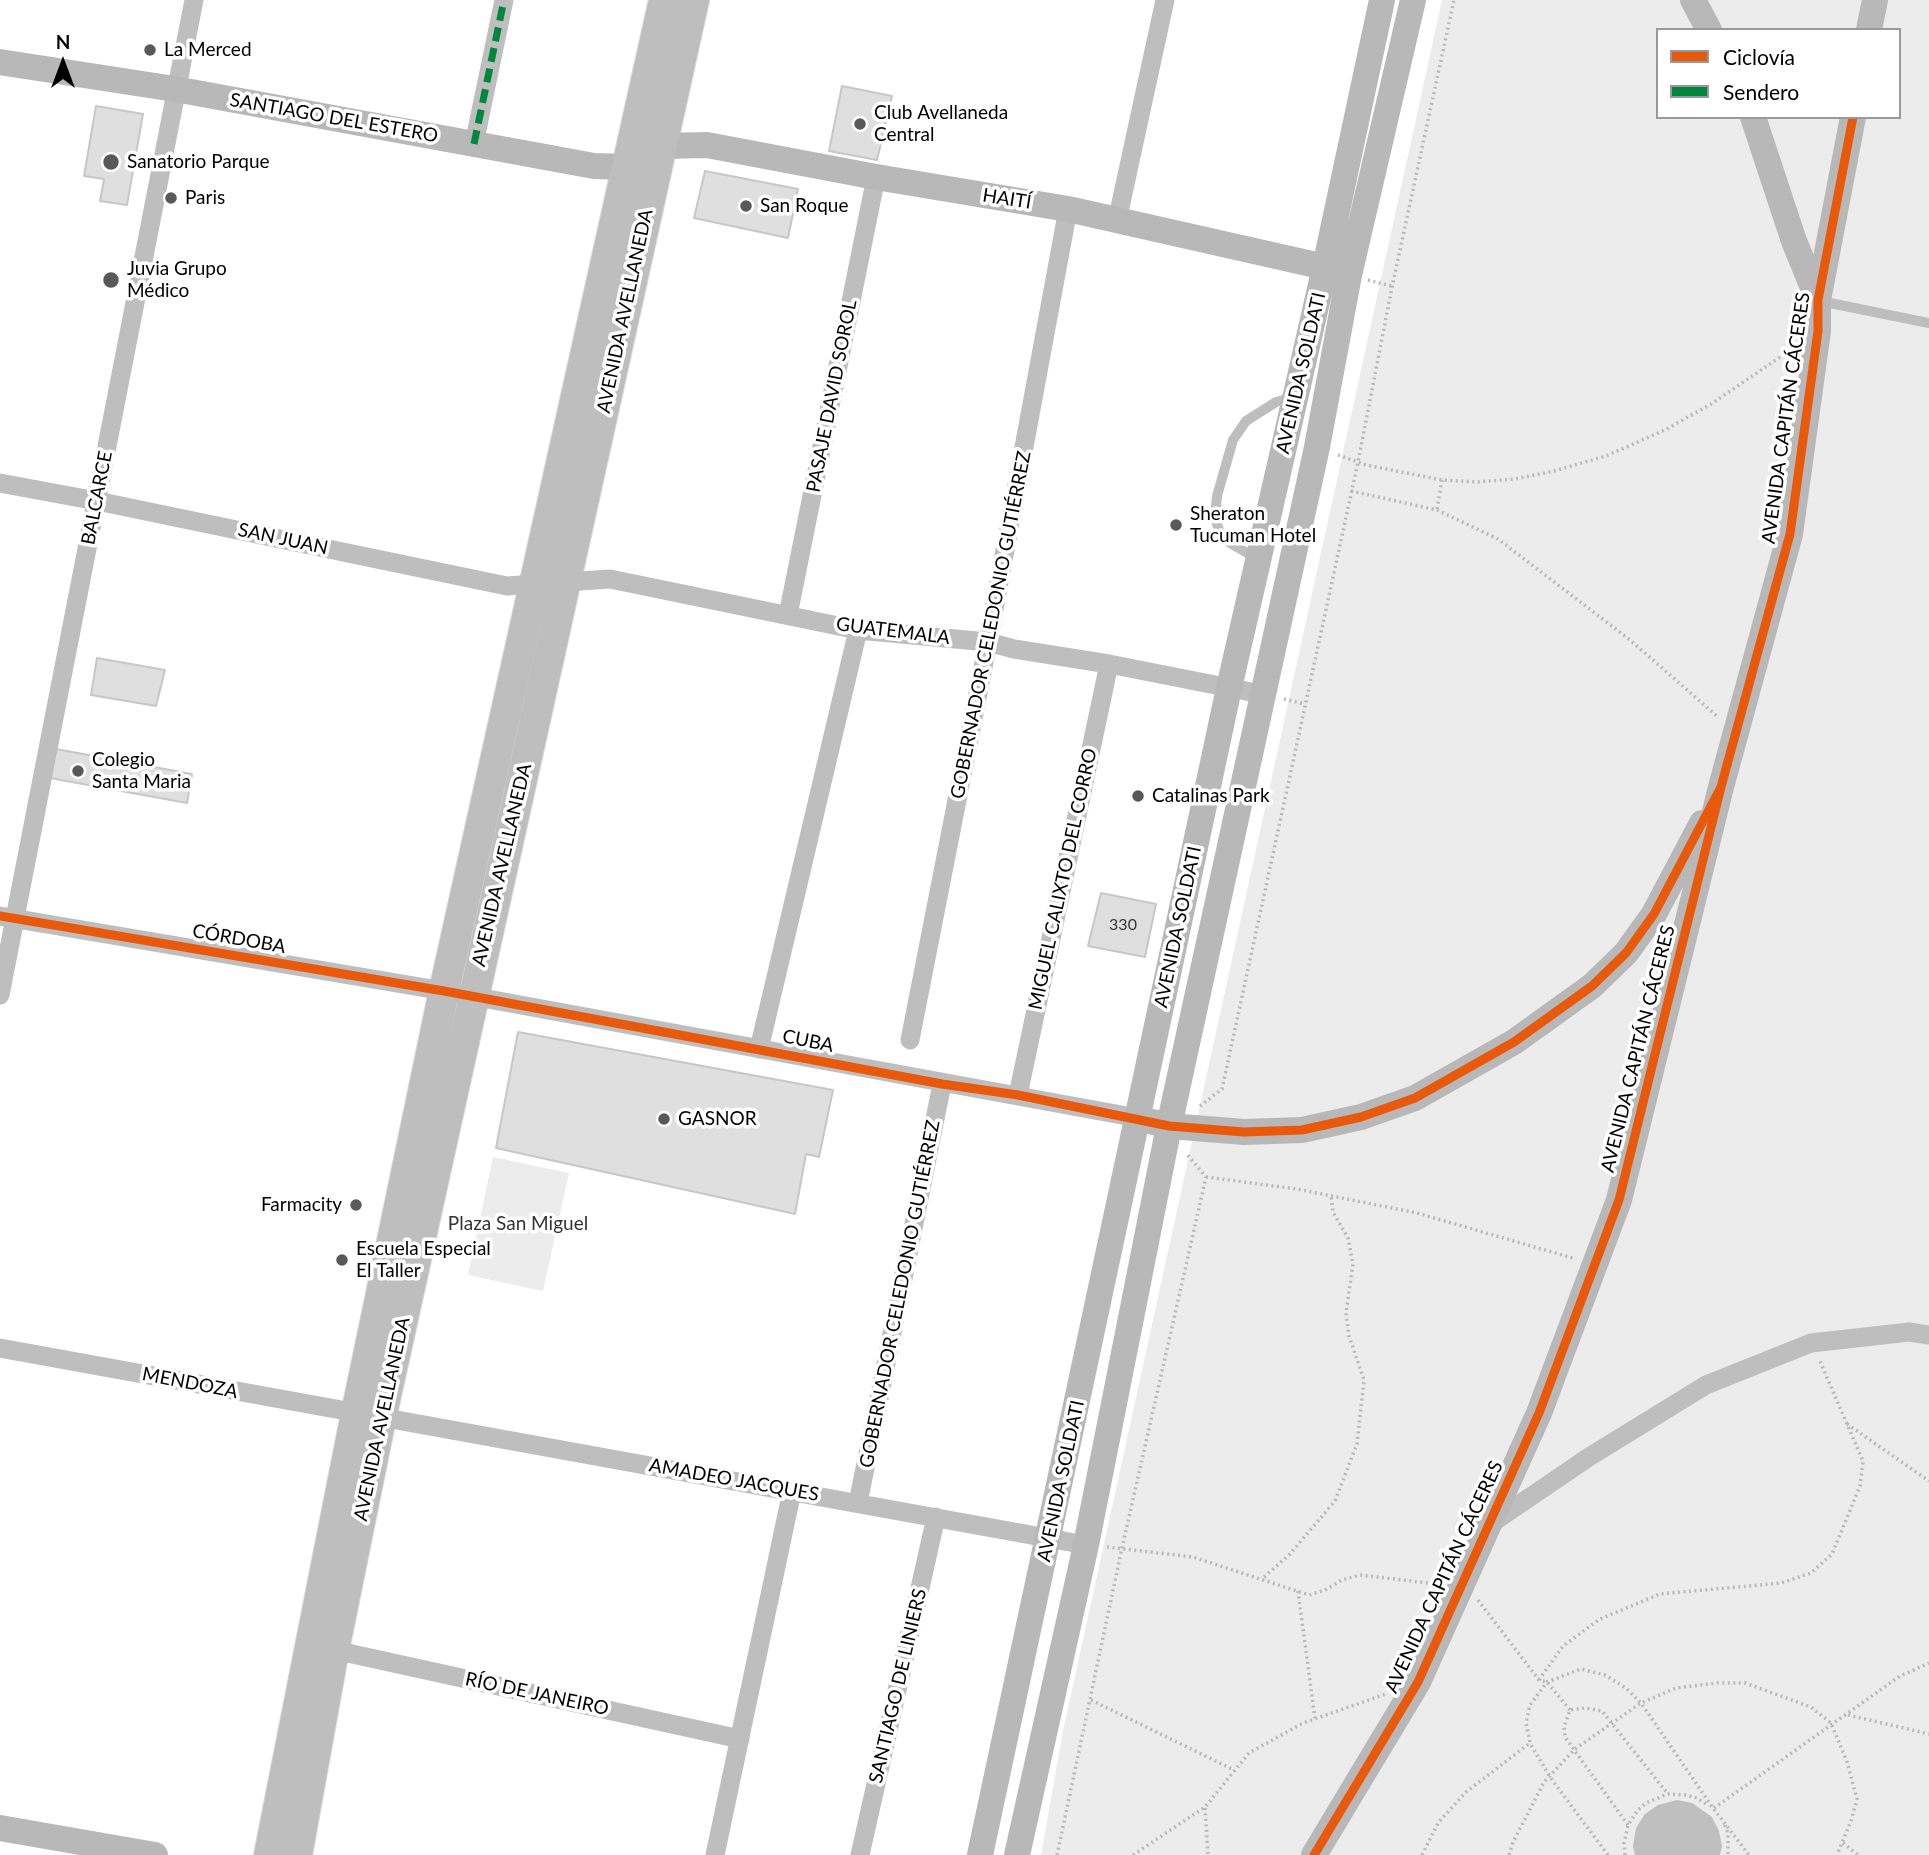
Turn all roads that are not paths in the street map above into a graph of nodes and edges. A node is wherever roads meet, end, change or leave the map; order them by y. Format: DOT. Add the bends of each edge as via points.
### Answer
graph roads {
  1 [pos="194,0"];
  2 [pos="504,0"];
  3 [pos="664,0"];
  4 [pos="694,0"];
  5 [pos="1165,0"];
  6 [pos="1382,0"];
  7 [pos="1413,0"];
  8 [pos="1693,0"];
  9 [pos="1875,0"];
  10 [pos="1708,28"];
  11 [pos="1869,28"];
  12 [pos="0,62"];
  13 [pos="175,89"];
  14 [pos="1754,119"];
  15 [pos="1853,119"];
  16 [pos="474,144"];
  17 [pos="662,146"];
  18 [pos="626,167"];
  19 [pos="876,177"];
  20 [pos="1068,209"];
  21 [pos="1117,220"];
  22 [pos="1337,271"];
  23 [pos="1818,300"];
  24 [pos="1929,323"];
  25 [pos="1295,397"];
  26 [pos="0,483"];
  27 [pos="97,500"];
  28 [pos="1259,556"];
  29 [pos="566,581"];
  30 [pos="534,585"];
  31 [pos="788,615"];
  32 [pos="858,630"];
  33 [pos="988,642"];
  34 [pos="1109,664"];
  35 [pos="1229,688"];
  36 [pos="1261,694"];
  37 [pos="1721,787"];
  38 [pos="8,917"];
  39 [pos="458,994"];
  40 [pos="0,995"];
  41 [pos="910,1040"];
  42 [pos="759,1049"];
  43 [pos="942,1084"];
  44 [pos="1018,1095"];
  45 [pos="1138,1118"];
  46 [pos="1178,1127"];
  47 [pos="1929,1335"];
  48 [pos="0,1348"];
  49 [pos="368,1416"];
  50 [pos="792,1491"];
  51 [pos="858,1503"];
  52 [pos="936,1517"];
  53 [pos="1488,1525"];
  54 [pos="1049,1538"];
  55 [pos="1086,1545"];
  56 [pos="334,1650"];
  57 [pos="740,1739"];
  58 [pos="0,1828"];
  59 [pos="155,1855"];
  60 [pos="269,1855"];
  61 [pos="298,1855"];
  62 [pos="715,1855"];
  63 [pos="860,1855"];
  64 [pos="980,1855"];
  65 [pos="1017,1855"];
  66 [pos="1314,1855"];
  1 -- 13 [label="street, BALCARCE"];
  2 -- 16 [label="street"];
  3 -- 18 [label="main road, AVENIDA AVELLANEDA"];
  4 -- 17 [label="main road, AVENIDA AVELLANEDA"];
  5 -- 21 [label="street"];
  6 -- 22 [label="street, AVENIDA SOLDATI"];
  7 -- 22 [label="street, AVENIDA SOLDATI"];
  8 -- 10 [label="street"];
  9 -- 11 [label="street"];
  12 -- 13 [label="street, SANTIAGO DEL ESTERO"];
  13 -- 16 [label="street, SANTIAGO DEL ESTERO"];
  13 -- 27 [label="street, BALCARCE"];
  14 -- 23 [label="street"];
  15 -- 23 [label="street, AVENIDA CAPITÁN CÁCERES"];
  16 -- 18 [label="street, SANTIAGO DEL ESTERO" via="594,166"];
  17 -- 18 [label="street"];
  17 -- 19 [label="street, HAITÍ" via="707,145"];
  17 -- 29 [label="main road, AVENIDA AVELLANEDA"];
  18 -- 30 [label="main road, AVENIDA AVELLANEDA"];
  19 -- 20 [label="street, HAITÍ"];
  19 -- 31 [label="street, PASAJE DAVID SOROL"];
  20 -- 21 [label="street, HAITÍ"];
  20 -- 33 [label="street, GOBERNADOR CELEDONIO GUTIÉRREZ"];
  21 -- 22 [label="street, HAITÍ"];
  22 -- 25 [label="street, AVENIDA SOLDATI"];
  22 -- 36 [label="street, AVENIDA SOLDATI" via="1317,447"];
  23 -- 24 [label="lane"];
  23 -- 37 [label="street, AVENIDA CAPITÁN CÁCERES" via="1818,331 1790,534"];
  25 -- 28 [label="street, AVENIDA SOLDATI"];
  25 -- 28 [label="lane" via="1276,402 1246,421 1233,440 1217,496 1215,518 1220,533 1230,543"];
  26 -- 27 [label="street, SAN JUAN"];
  27 -- 30 [label="street, SAN JUAN" via="507,586"];
  27 -- 38 [label="street, BALCARCE"];
  28 -- 35 [label="street, AVENIDA SOLDATI"];
  29 -- 30 [label="street, SAN JUAN"];
  29 -- 31 [label="street, GUATEMALA" via="610,579"];
  29 -- 39 [label="main road, AVENIDA AVELLANEDA"];
  30 -- 39 [label="main road, AVENIDA AVELLANEDA"];
  31 -- 32 [label="street, GUATEMALA"];
  32 -- 33 [label="street, GUATEMALA"];
  32 -- 42 [label="street"];
  33 -- 34 [label="street, GUATEMALA"];
  33 -- 41 [label="street, GOBERNADOR CELEDONIO GUTIÉRREZ"];
  34 -- 35 [label="street, GUATEMALA"];
  34 -- 44 [label="street, MIGUEL CALIXTO DEL CORRO"];
  35 -- 36 [label="street, GUATEMALA"];
  35 -- 45 [label="street, AVENIDA SOLDATI"];
  36 -- 46 [label="street, AVENIDA SOLDATI"];
  37 -- 46 [label="street" via="1654,914 1626,953 1592,986 1514,1042 1415,1098 1361,1117 1302,1130"];
  37 -- 53 [label="street, AVENIDA CAPITÁN CÁCERES" via="1619,1200 1539,1413"];
  38 -- 39 [label="street, CÓRDOBA"];
  38 -- 40 [label="street, BALCARCE"];
  39 -- 42 [label="street, CUBA"];
  39 -- 49 [label="main road, AVENIDA AVELLANEDA"];
  42 -- 43 [label="street, CUBA"];
  43 -- 44 [label="street, CUBA"];
  43 -- 51 [label="street, GOBERNADOR CELEDONIO GUTIÉRREZ"];
  44 -- 45 [label="street, CUBA"];
  45 -- 46 [label="street"];
  45 -- 54 [label="street, AVENIDA SOLDATI"];
  46 -- 55 [label="street, AVENIDA SOLDATI"];
  47 -- 53 [label="street" via="1909,1332 1811,1343 1706,1385"];
  48 -- 49 [label="street, MENDOZA"];
  49 -- 50 [label="street, AMADEO JACQUES"];
  49 -- 56 [label="main road, AVENIDA AVELLANEDA"];
  49 -- 60 [label="main road, AVENIDA AVELLANEDA"];
  50 -- 51 [label="street, AMADEO JACQUES"];
  50 -- 57 [label="street"];
  51 -- 52 [label="street, AMADEO JACQUES"];
  52 -- 54 [label="street, AMADEO JACQUES"];
  52 -- 63 [label="street, SANTIAGO DE LINIERS"];
  53 -- 66 [label="street, AVENIDA CAPITÁN CÁCERES" via="1418,1682"];
  54 -- 55 [label="street, AMADEO JACQUES"];
  54 -- 64 [label="street, AVENIDA SOLDATI"];
  55 -- 65 [label="street, AVENIDA SOLDATI"];
  56 -- 57 [label="street, RÍO DE JANEIRO"];
  56 -- 61 [label="main road, AVENIDA AVELLANEDA"];
  57 -- 62 [label="street"];
  58 -- 59 [label="street"];
}
